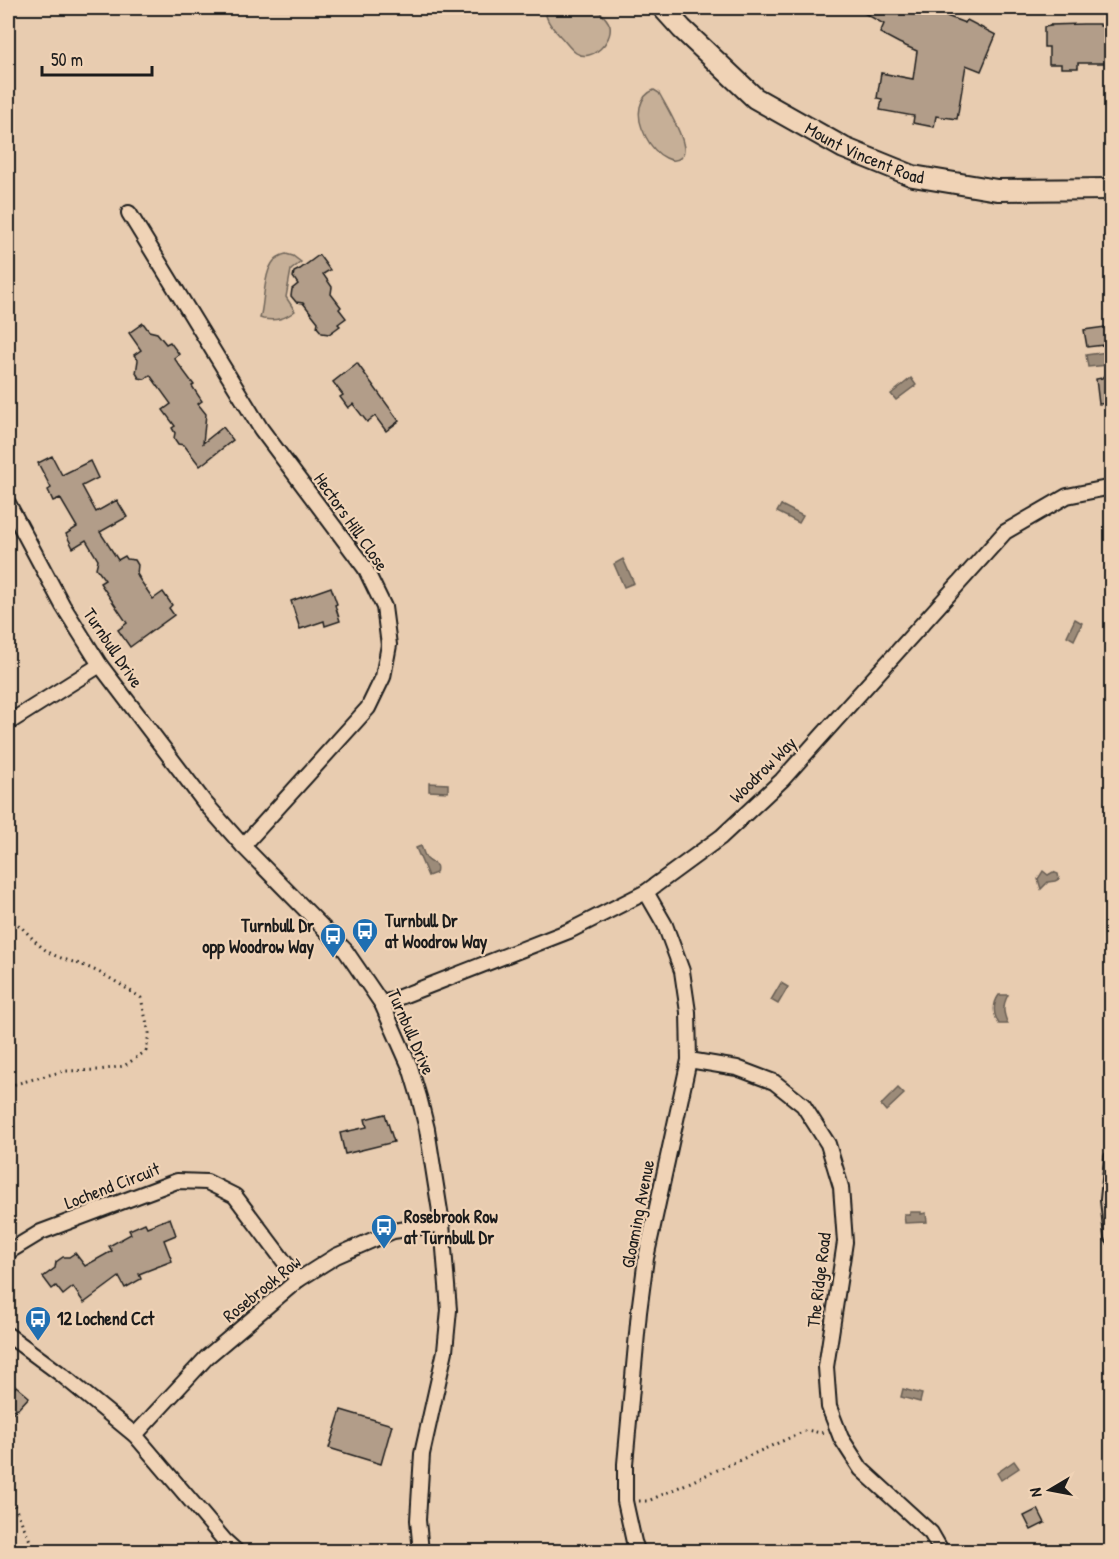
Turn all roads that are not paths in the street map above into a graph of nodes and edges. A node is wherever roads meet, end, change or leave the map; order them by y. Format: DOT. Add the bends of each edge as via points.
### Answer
graph roads {
  1 [pos="663,8"];
  2 [pos="1112,189"];
  3 [pos="129,213"];
  4 [pos="1112,487"];
  5 [pos="8,503"];
  6 [pos="100,665"];
  7 [pos="8,723"];
  8 [pos="243,846"];
  9 [pos="646,892"];
  10 [pos="382,1004"];
  11 [pos="689,1060"];
  12 [pos="1112,1158"];
  13 [pos="442,1224"];
  14 [pos="1112,1237"];
  15 [pos="8,1252"];
  16 [pos="298,1280"];
  17 [pos="8,1335"];
  18 [pos="135,1435"];
  19 [pos="237,1551"];
  20 [pos="421,1551"];
  21 [pos="638,1551"];
  22 [pos="942,1551"];
  1 -- 2 [label="main road, Mount Vincent Road" via="755,98 844,148 913,176 997,190"];
  3 -- 8 [label="street, Hectors Hill Close" via="261,429 365,568 384,607 389,645 383,677 368,708"];
  4 -- 9 [label="street, Woodrow Way" via="1067,496 1005,532 782,780 721,837"];
  5 -- 6 [label="street, Turnbull Drive" via="63,606"];
  6 -- 7 [label="street"];
  6 -- 8 [label="street, Turnbull Drive" via="205,803"];
  8 -- 10 [label="street, Turnbull Drive" via="345,950"];
  9 -- 10 [label="street, Woodrow Way" via="569,931"];
  9 -- 11 [label="street, Gloaming Avenue" via="665,926 682,971"];
  10 -- 13 [label="street, Turnbull Drive" via="419,1097"];
  11 -- 21 [label="street, Gloaming Avenue" via="646,1258 639,1312 625,1464 625,1500"];
  11 -- 22 [label="street, The Ridge Road" via="737,1068 774,1082 803,1105 828,1144 841,1188 845,1242 826,1367 829,1407 841,1438 861,1469 931,1533"];
  12 -- 14 [label="street" via="1108,1200"];
  13 -- 16 [label="street, Rosebrook Row" via="393,1231 336,1256"];
  13 -- 20 [label="street, Turnbull Drive" via="449,1310 422,1454 418,1520"];
  15 -- 16 [label="street, Lochend Circuit" via="41,1232 177,1181 207,1182 235,1196"];
  16 -- 18 [label="street, Rosebrook Row" via="207,1357"];
  17 -- 18 [label="street"];
  18 -- 19 [label="street"];
}
